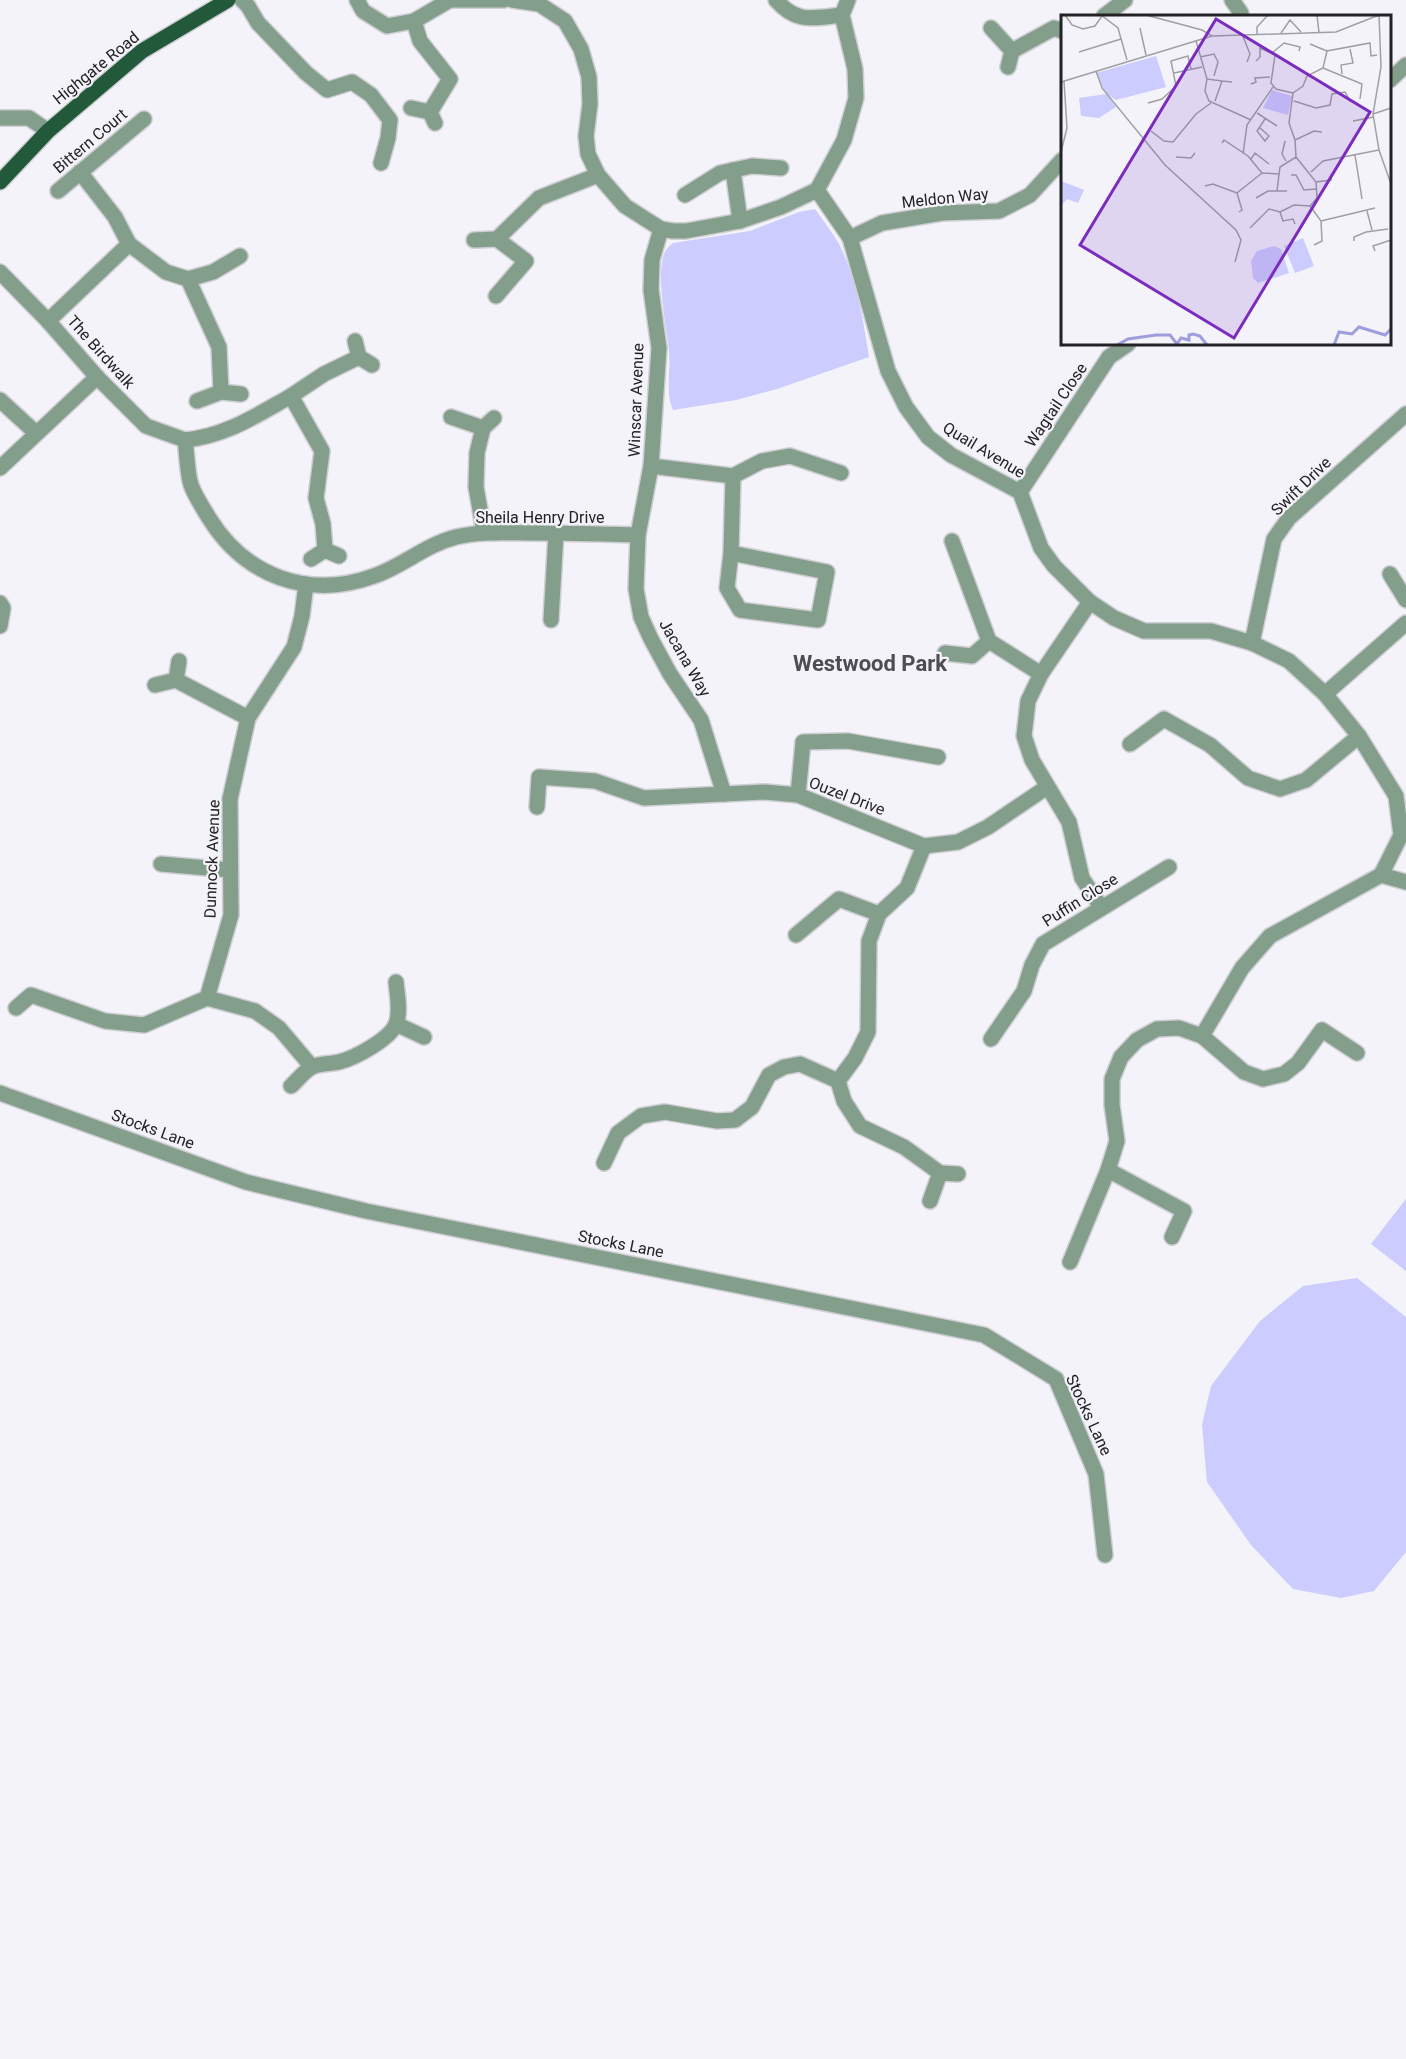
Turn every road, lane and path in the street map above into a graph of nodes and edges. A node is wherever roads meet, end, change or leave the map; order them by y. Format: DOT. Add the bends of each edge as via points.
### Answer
graph roads {
  1 [pos="228,0"];
  2 [pos="242,0"];
  3 [pos="357,0"];
  4 [pos="504,0"];
  5 [pos="512,0"];
  6 [pos="776,0"];
  7 [pos="848,0"];
  8 [pos="1125,0"];
  9 [pos="1232,0"];
  10 [pos="1241,14"];
  11 [pos="842,15"];
  12 [pos="1105,15"];
  13 [pos="414,21"];
  14 [pos="991,28"];
  15 [pos="1061,31"];
  16 [pos="1012,51"];
  17 [pos="1406,65"];
  18 [pos="1008,67"];
  19 [pos="1391,78"];
  20 [pos="411,108"];
  21 [pos="0,118"];
  22 [pos="144,119"];
  23 [pos="48,131"];
  24 [pos="1061,161"];
  25 [pos="381,163"];
  26 [pos="781,168"];
  27 [pos="733,170"];
  28 [pos="80,172"];
  29 [pos="598,175"];
  30 [pos="0,182"];
  31 [pos="817,190"];
  32 [pos="58,191"];
  33 [pos="685,195"];
  34 [pos="740,221"];
  35 [pos="661,229"];
  36 [pos="850,238"];
  37 [pos="497,239"];
  38 [pos="474,240"];
  39 [pos="129,244"];
  40 [pos="240,256"];
  41 [pos="0,272"];
  42 [pos="188,279"];
  43 [pos="496,296"];
  44 [pos="48,321"];
  45 [pos="355,341"];
  46 [pos="1127,345"];
  47 [pos="359,357"];
  48 [pos="372,365"];
  49 [pos="97,377"];
  50 [pos="220,392"];
  51 [pos="241,394"];
  52 [pos="291,396"];
  53 [pos="0,400"];
  54 [pos="197,401"];
  55 [pos="1406,414"];
  56 [pos="451,417"];
  57 [pos="36,433"];
  58 [pos="185,440"];
  59 [pos="651,466"];
  60 [pos="0,468"];
  61 [pos="841,473"];
  62 [pos="733,477"];
  63 [pos="1020,492"];
  64 [pos="484,532"];
  65 [pos="556,533"];
  66 [pos="638,535"];
  67 [pos="952,541"];
  68 [pos="731,553"];
  69 [pos="311,559"];
  70 [pos="1390,574"];
  71 [pos="306,584"];
  72 [pos="1406,600"];
  73 [pos="1090,602"];
  74 [pos="0,603"];
  75 [pos="551,620"];
  76 [pos="1406,623"];
  77 [pos="0,626"];
  78 [pos="989,640"];
  79 [pos="1252,643"];
  80 [pos="945,653"];
  81 [pos="179,661"];
  82 [pos="1041,674"];
  83 [pos="176,680"];
  84 [pos="155,685"];
  85 [pos="1325,694"];
  86 [pos="248,718"];
  87 [pos="1359,736"];
  88 [pos="1130,744"];
  89 [pos="938,757"];
  90 [pos="1047,787"];
  91 [pos="724,794"];
  92 [pos="798,795"];
  93 [pos="1401,795"];
  94 [pos="537,807"];
  95 [pos="924,846"];
  96 [pos="161,864"];
  97 [pos="1169,867"];
  98 [pos="230,870"];
  99 [pos="1382,875"];
  100 [pos="1406,882"];
  101 [pos="1101,908"];
  102 [pos="879,914"];
  103 [pos="796,935"];
  104 [pos="396,982"];
  105 [pos="207,998"];
  106 [pos="16,1008"];
  107 [pos="396,1024"];
  108 [pos="1203,1036"];
  109 [pos="424,1037"];
  110 [pos="991,1039"];
  111 [pos="1357,1053"];
  112 [pos="312,1067"];
  113 [pos="838,1081"];
  114 [pos="291,1086"];
  115 [pos="0,1093"];
  116 [pos="604,1163"];
  117 [pos="1108,1170"];
  118 [pos="940,1173"];
  119 [pos="958,1174"];
  120 [pos="930,1202"];
  121 [pos="1172,1237"];
  122 [pos="1070,1262"];
  123 [pos="1106,1555"];
  1 -- 23 [label="main road, Highgate Road" via="142,51"];
  2 -- 25 [label="street" via="258,23 327,90 352,82 371,96 390,120"];
  3 -- 13 [label="street" via="363,11 387,26"];
  4 -- 13 [label="street" via="450,0"];
  5 -- 29 [label="street" via="539,4 564,21 581,49 589,76 588,154"];
  6 -- 11 [label="street" via="787,12 806,18"];
  7 -- 11 [label="street"];
  8 -- 12 [label="street"];
  9 -- 10 [label="street"];
  11 -- 31 [label="street" via="855,69 856,98 844,140"];
  13 -- 20 [label="street" via="420,41 450,79 432,118"];
  14 -- 16 [label="street"];
  15 -- 16 [label="street" via="1054,28"];
  16 -- 18 [label="street"];
  17 -- 19 [label="street"];
  21 -- 23 [label="street" via="30,118"];
  22 -- 28 [label="street, Bittern Court"];
  23 -- 30 [label="main road, Highgate Road"];
  24 -- 36 [label="street, Meldon Way" via="1030,195 999,211 942,213 882,223"];
  26 -- 27 [label="street" via="752,166"];
  27 -- 33 [label="street" via="720,173"];
  27 -- 34 [label="street"];
  28 -- 32 [label="street, Bittern Court"];
  28 -- 39 [label="street" via="115,217"];
  29 -- 35 [label="street" via="625,206"];
  29 -- 37 [label="street" via="539,198"];
  31 -- 34 [label="street"];
  31 -- 36 [label="street, Quail Avenue"];
  34 -- 35 [label="street" via="686,231"];
  35 -- 59 [label="street, Winscar Avenue" via="652,260 651,290 659,348"];
  36 -- 63 [label="street, Quail Avenue" via="888,371 906,407 928,438 951,455"];
  37 -- 38 [label="street"];
  37 -- 43 [label="street" via="526,261"];
  39 -- 42 [label="street" via="166,272"];
  39 -- 44 [label="street"];
  40 -- 42 [label="street" via="213,272"];
  41 -- 44 [label="street, The Birdwalk"];
  42 -- 50 [label="street" via="219,347"];
  44 -- 49 [label="street, The Birdwalk"];
  45 -- 47 [label="street"];
  46 -- 63 [label="street, Wagtail Close" via="1109,357"];
  47 -- 48 [label="street"];
  47 -- 52 [label="street"];
  49 -- 57 [label="street"];
  49 -- 58 [label="street, The Birdwalk" via="146,426"];
  50 -- 51 [label="street"];
  50 -- 54 [label="street"];
  52 -- 58 [label="street" via="238,427 207,438"];
  52 -- 69 [label="street" via="322,451 316,498 332,553"];
  53 -- 57 [label="street"];
  55 -- 79 [label="street, Swift Drive" via="1289,518 1274,539"];
  56 -- 64 [label="street" via="488,423 477,453 476,487"];
  57 -- 60 [label="street"];
  58 -- 71 [label="street, Sheila Henry Drive" via="191,485 217,531 240,556 261,571"];
  59 -- 62 [label="street"];
  59 -- 66 [label="street, Winscar Avenue"];
  61 -- 62 [label="street" via="790,456 762,461"];
  62 -- 68 [label="street"];
  63 -- 73 [label="street, Quail Avenue" via="1041,548"];
  64 -- 65 [label="street, Sheila Henry Drive"];
  64 -- 71 [label="street, Sheila Henry Drive" via="435,544 375,576 332,585"];
  65 -- 66 [label="street, Sheila Henry Drive"];
  65 -- 75 [label="street"];
  66 -- 91 [label="street, Jacana Way" via="636,589 641,617 670,674 701,720"];
  67 -- 78 [label="street"];
  68 -- 68 [label="street" via="726,588 740,610 818,620 827,572"];
  70 -- 72 [label="street"];
  71 -- 86 [label="street, Dunnock Avenue" via="294,648"];
  73 -- 79 [label="street, Quail Avenue" via="1113,618 1144,631 1211,632"];
  73 -- 82 [label="street"];
  74 -- 77 [label="street"];
  76 -- 85 [label="street"];
  78 -- 80 [label="street" via="972,656"];
  78 -- 82 [label="street"];
  79 -- 85 [label="street, Quail Avenue" via="1289,661"];
  81 -- 83 [label="street"];
  82 -- 90 [label="street" via="1028,701 1024,736"];
  83 -- 84 [label="street"];
  83 -- 86 [label="street"];
  85 -- 87 [label="street, Quail Avenue"];
  86 -- 98 [label="street, Dunnock Avenue" via="230,799"];
  87 -- 88 [label="street" via="1306,780 1280,789 1248,778 1210,745 1164,720"];
  87 -- 93 [label="street, Quail Avenue"];
  89 -- 92 [label="street" via="848,741 803,742"];
  90 -- 95 [label="street, Ouzel Drive" via="988,827 958,842"];
  90 -- 101 [label="street" via="1069,822 1082,878"];
  91 -- 92 [label="street, Ouzel Drive"];
  91 -- 94 [label="street, Ouzel Drive" via="644,798 595,781 539,777"];
  92 -- 95 [label="street, Ouzel Drive"];
  93 -- 99 [label="street" via="1401,835"];
  95 -- 102 [label="street" via="907,888"];
  96 -- 98 [label="street"];
  97 -- 101 [label="street, Puffin Close"];
  98 -- 105 [label="street, Dunnock Avenue" via="231,915"];
  99 -- 100 [label="street"];
  99 -- 108 [label="street" via="1270,936 1242,968"];
  101 -- 110 [label="street, Puffin Close" via="1043,944 1024,991"];
  102 -- 103 [label="street" via="839,899"];
  102 -- 113 [label="street" via="869,941 868,1032"];
  104 -- 107 [label="street"];
  105 -- 106 [label="street" via="144,1025 105,1021 30,987"];
  105 -- 112 [label="street" via="255,1011 279,1029"];
  107 -- 109 [label="street"];
  107 -- 112 [label="street" via="353,1056"];
  108 -- 111 [label="street" via="1244,1072 1263,1079 1284,1074 1298,1063 1322,1030"];
  108 -- 117 [label="street" via="1179,1028 1157,1029 1137,1041 1122,1057 1112,1079 1117,1141"];
  112 -- 114 [label="street"];
  113 -- 116 [label="street" via="800,1064 769,1075 752,1107 735,1120 665,1113 641,1116 618,1133"];
  113 -- 118 [label="street" via="844,1101 860,1126 904,1147"];
  115 -- 123 [label="street, Stocks Lane" via="246,1182 366,1211 984,1335 1056,1379 1096,1474"];
  117 -- 121 [label="street" via="1184,1210"];
  117 -- 122 [label="street"];
  118 -- 119 [label="street"];
  118 -- 120 [label="street"];
}
